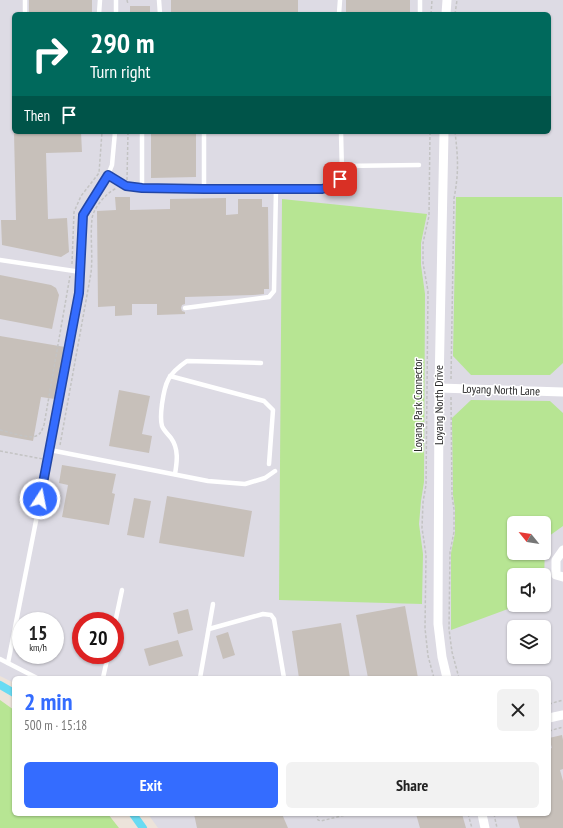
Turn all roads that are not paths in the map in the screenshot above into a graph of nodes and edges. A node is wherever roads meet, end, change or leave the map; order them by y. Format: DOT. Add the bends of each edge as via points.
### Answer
graph roads {
  1 [pos="25,0"];
  2 [pos="100,0"];
  3 [pos="116,0"];
  4 [pos="159,0"];
  5 [pos="340,0"];
  6 [pos="420,0"];
  7 [pos="446,0"];
  8 [pos="25,12"];
  9 [pos="99,12"];
  10 [pos="116,12"];
  11 [pos="160,12"];
  12 [pos="339,12"];
  13 [pos="420,12"];
  14 [pos="446,12"];
  15 [pos="114,134"];
  16 [pos="142,134"];
  17 [pos="204,134"];
  18 [pos="341,134"];
  19 [pos="444,134"];
  20 [pos="419,165"];
  21 [pos="342,166"];
  22 [pos="108,175"];
  23 [pos="142,188"];
  24 [pos="204,189"];
  25 [pos="276,189"];
  26 [pos="0,260"];
  27 [pos="80,272"];
  28 [pos="186,308"];
  29 [pos="261,363"];
  30 [pos="170,376"];
  31 [pos="439,388"];
  32 [pos="563,392"];
  33 [pos="50,450"];
  34 [pos="269,464"];
  35 [pos="275,471"];
  36 [pos="175,474"];
  37 [pos="563,550"];
  38 [pos="563,577"];
  39 [pos="122,590"];
  40 [pos="214,604"];
  41 [pos="117,612"];
  42 [pos="209,629"];
  43 [pos="0,659"];
  44 [pos="8,663"];
  45 [pos="106,664"];
  46 [pos="32,676"];
  47 [pos="103,676"];
  48 [pos="200,676"];
  49 [pos="284,676"];
  50 [pos="446,676"];
  51 [pos="563,715"];
  52 [pos="551,718"];
  53 [pos="482,816"];
  54 [pos="485,828"];
  1 -- 8 [label="lane"];
  2 -- 9 [label="lane"];
  3 -- 10 [label="lane"];
  4 -- 11 [label="lane"];
  5 -- 12 [label="lane"];
  6 -- 13 [label="lane"];
  7 -- 14 [label="street"];
  15 -- 22 [label="lane" via="112,165"];
  16 -- 23 [label="lane"];
  17 -- 24 [label="lane"];
  18 -- 21 [label="lane"];
  19 -- 31 [label="street, Loyang North Drive"];
  20 -- 21 [label="lane"];
  21 -- 25 [label="lane" via="340,179 328,188"];
  22 -- 23 [label="lane" via="125,185"];
  22 -- 27 [label="lane" via="83,215"];
  23 -- 24 [label="lane"];
  24 -- 25 [label="lane"];
  25 -- 28 [label="lane" via="274,290 269,297"];
  26 -- 27 [label="lane"];
  27 -- 33 [label="lane" via="79,293"];
  29 -- 30 [label="lane" via="187,361"];
  30 -- 34 [label="lane" via="264,401 273,410"];
  30 -- 36 [label="lane" via="165,386 160,418 176,449 178,460"];
  31 -- 32 [label="street, Loyang North Lane"];
  31 -- 50 [label="street, Loyang North Drive" via="438,624"];
  33 -- 36 [label="lane"];
  33 -- 44 [label="lane"];
  35 -- 36 [label="lane" via="265,478 245,484 208,481"];
  37 -- 38 [label="street" via="556,560 556,575"];
  39 -- 41 [label="lane"];
  40 -- 42 [label="lane"];
  42 -- 48 [label="lane"];
  42 -- 49 [label="lane" via="263,614 271,615 274,619"];
  43 -- 44 [label="lane"];
  44 -- 46 [label="lane"];
  45 -- 47 [label="lane"];
  51 -- 52 [label="street"];
  53 -- 54 [label="street"];
}
